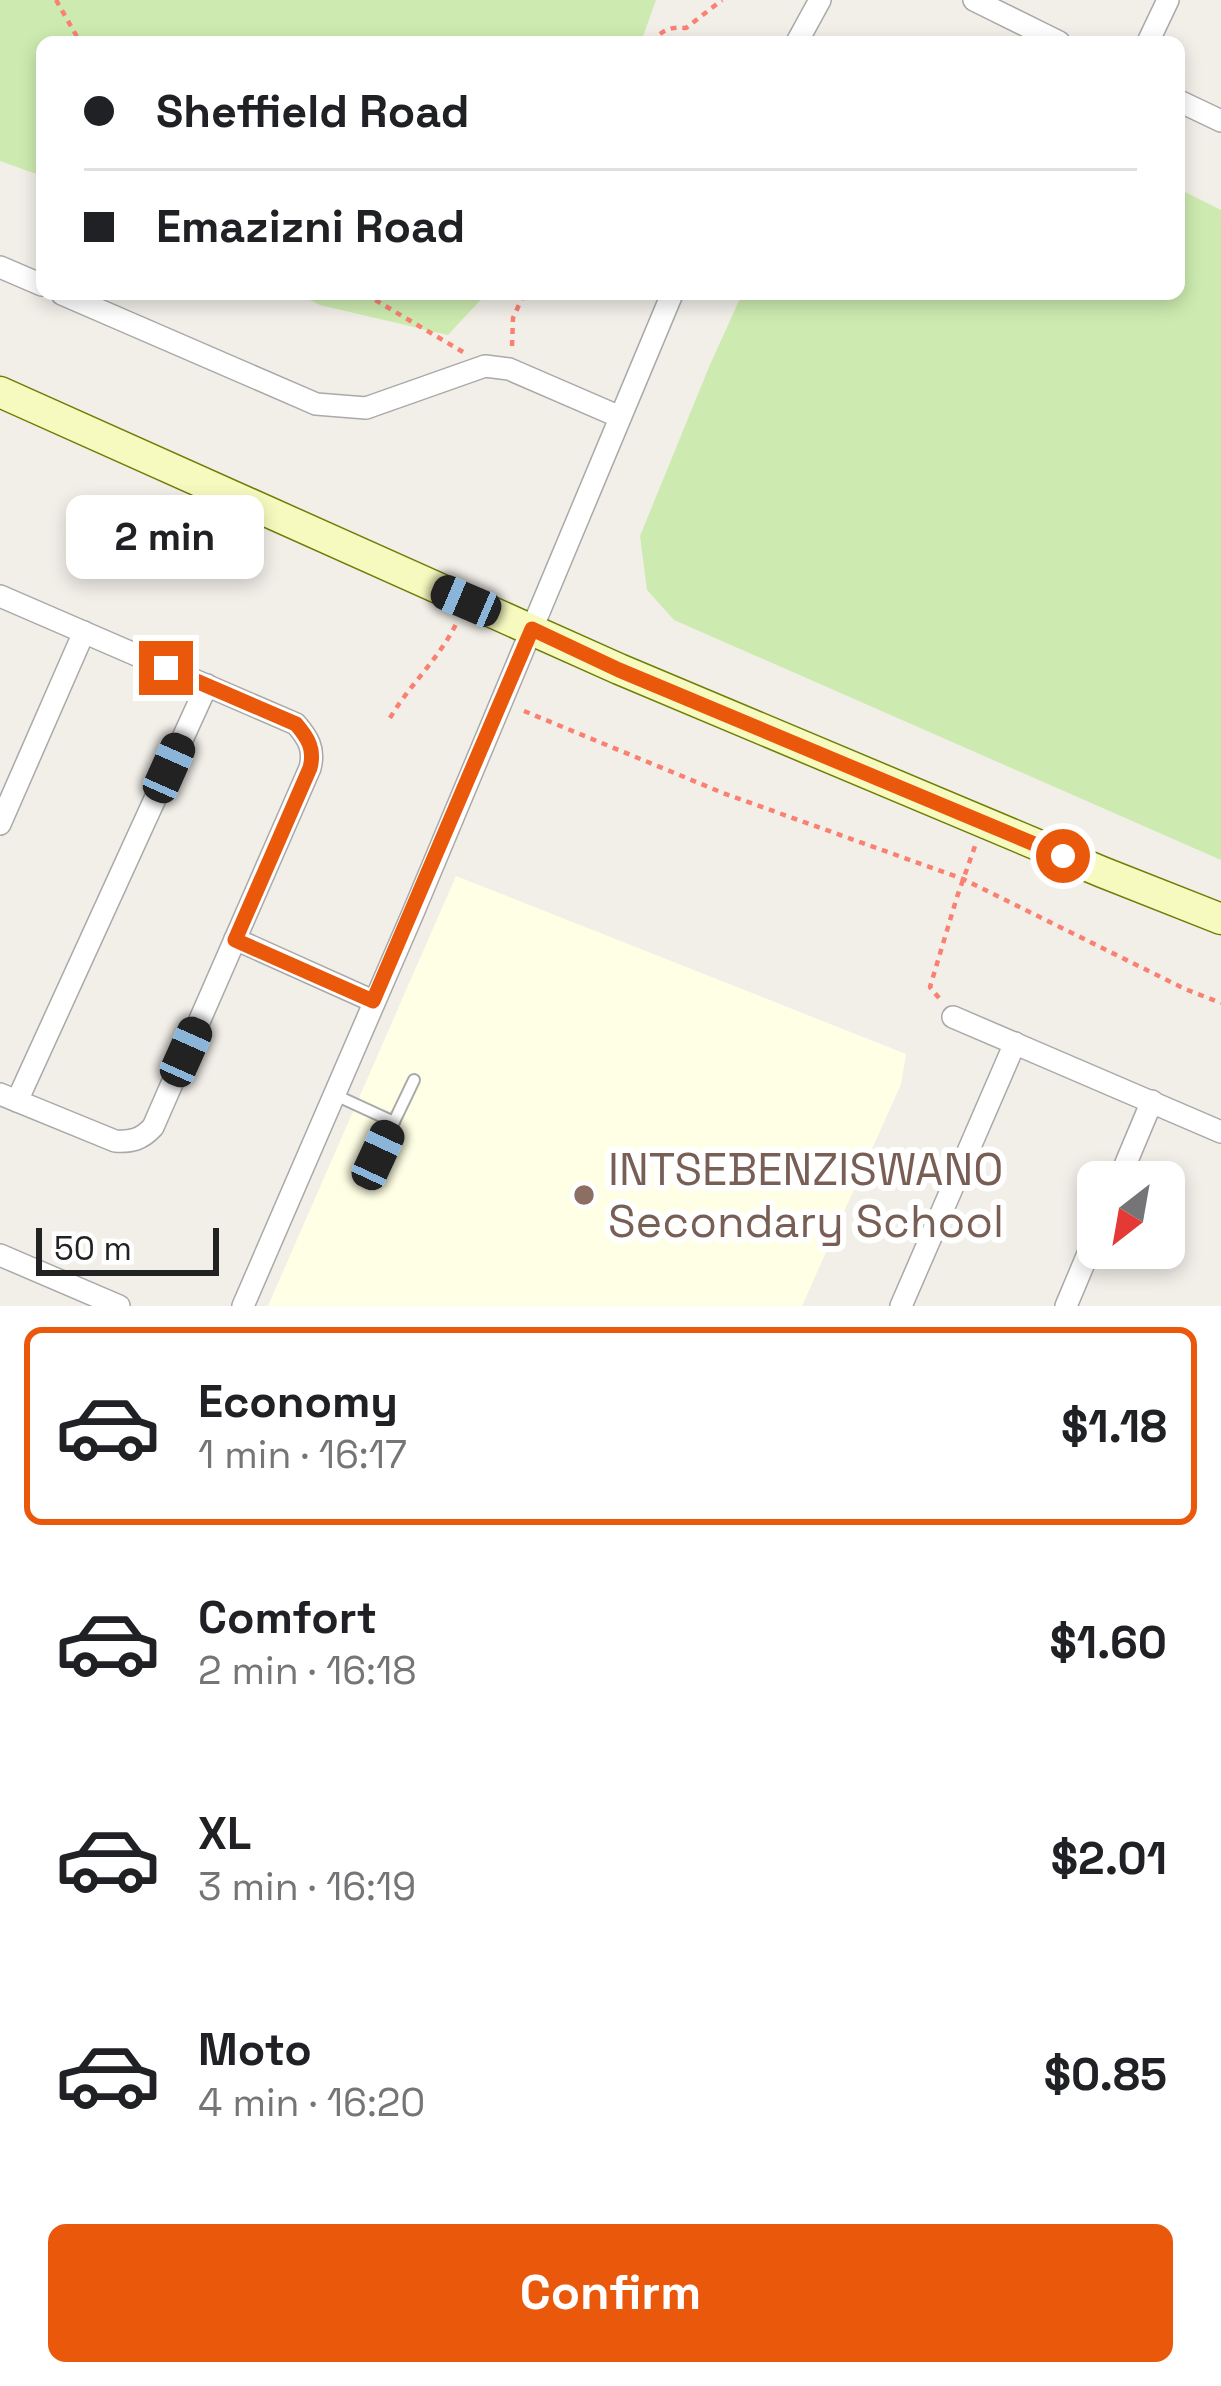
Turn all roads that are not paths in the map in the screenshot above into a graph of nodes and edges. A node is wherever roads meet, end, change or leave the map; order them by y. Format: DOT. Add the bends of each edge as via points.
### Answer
graph roads {
  1 [pos="820,0"];
  2 [pos="974,0"];
  3 [pos="1168,0"];
  4 [pos="800,36"];
  5 [pos="1047,36"];
  6 [pos="1151,36"];
  7 [pos="1185,104"];
  8 [pos="1221,122"];
  9 [pos="0,267"];
  10 [pos="36,283"];
  11 [pos="76,300"];
  12 [pos="669,300"];
  13 [pos="0,392"];
  14 [pos="620,416"];
  15 [pos="0,596"];
  16 [pos="532,629"];
  17 [pos="84,632"];
  18 [pos="207,685"];
  19 [pos="0,824"];
  20 [pos="1221,919"];
  21 [pos="235,940"];
  22 [pos="373,1001"];
  23 [pos="953,1017"];
  24 [pos="1015,1043"];
  25 [pos="414,1080"];
  26 [pos="333,1094"];
  27 [pos="9,1097"];
  28 [pos="1152,1101"];
  29 [pos="394,1122"];
  30 [pos="1221,1132"];
  31 [pos="378,1155"];
  32 [pos="1127,1161"];
  33 [pos="0,1255"];
  34 [pos="1082,1269"];
  35 [pos="119,1306"];
  36 [pos="243,1306"];
  37 [pos="901,1306"];
  38 [pos="1066,1306"];
  1 -- 4 [label="street"];
  2 -- 5 [label="street"];
  3 -- 6 [label="street"];
  7 -- 8 [label="street"];
  9 -- 10 [label="street"];
  11 -- 14 [label="street" via="316,404 366,408 485,366"];
  12 -- 14 [label="street"];
  13 -- 16 [label="street"];
  14 -- 16 [label="street"];
  15 -- 17 [label="street"];
  16 -- 20 [label="street"];
  16 -- 22 [label="street"];
  17 -- 18 [label="street"];
  17 -- 19 [label="street"];
  18 -- 21 [label="street" via="296,724 313,755"];
  18 -- 27 [label="street"];
  21 -- 22 [label="street"];
  21 -- 27 [label="street" via="145,1136 115,1141"];
  22 -- 26 [label="street"];
  23 -- 24 [label="street"];
  24 -- 28 [label="street"];
  24 -- 37 [label="street"];
  25 -- 29 [label="lane"];
  26 -- 29 [label="lane"];
  26 -- 36 [label="street"];
  28 -- 30 [label="street"];
  28 -- 32 [label="street"];
  29 -- 31 [label="lane"];
  33 -- 35 [label="street"];
  34 -- 38 [label="street"];
}
